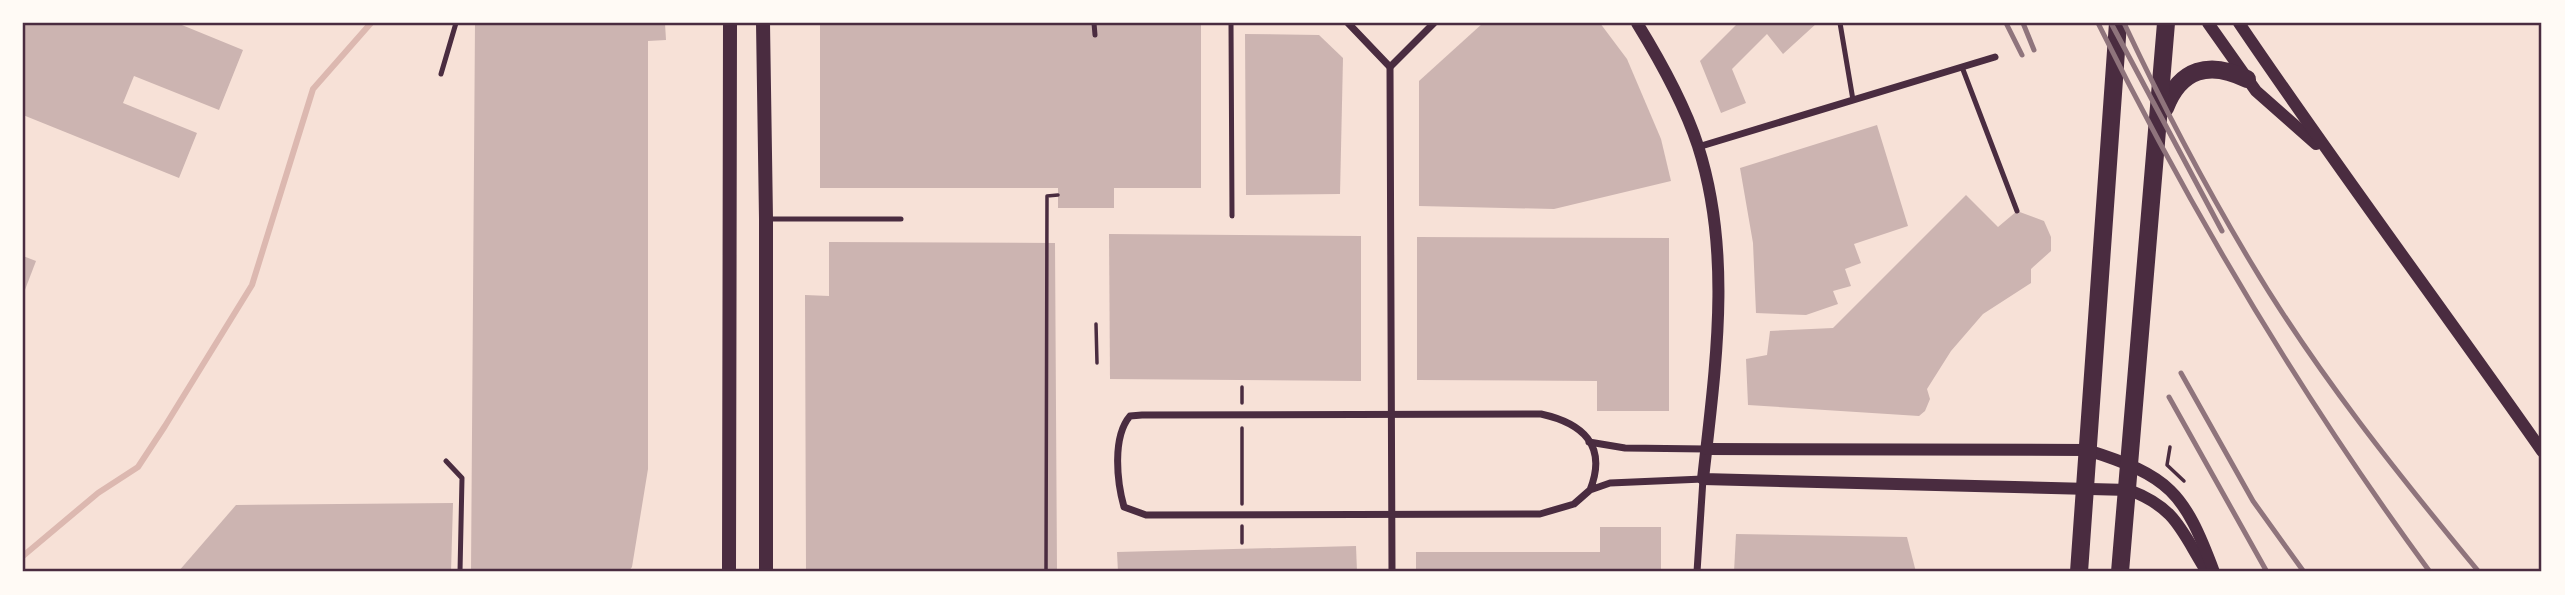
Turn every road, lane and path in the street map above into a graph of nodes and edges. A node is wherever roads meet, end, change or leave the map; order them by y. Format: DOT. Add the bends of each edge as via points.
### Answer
graph roads {
  1 [pos="256,23"];
  2 [pos="261,23"];
  3 [pos="456,23"];
  4 [pos="730,23"];
  5 [pos="763,23"];
  6 [pos="1094,23"];
  7 [pos="1231,23"];
  8 [pos="1348,23"];
  9 [pos="1434,23"];
  10 [pos="1637,23"];
  11 [pos="1840,23"];
  12 [pos="2118,23"];
  13 [pos="2166,23"];
  14 [pos="2208,23"];
  15 [pos="2239,23"];
  16 [pos="1095,35"];
  17 [pos="1995,57"];
  18 [pos="1390,67"];
  19 [pos="1962,67"];
  20 [pos="441,74"];
  21 [pos="2247,79"];
  22 [pos="1853,100"];
  23 [pos="2158,142"];
  24 [pos="1698,147"];
  25 [pos="2329,156"];
  26 [pos="1058,195"];
  27 [pos="2017,211"];
  28 [pos="1232,216"];
  29 [pos="766,219"];
  30 [pos="901,219"];
  31 [pos="1096,324"];
  32 [pos="1097,363"];
  33 [pos="1242,387"];
  34 [pos="1242,414"];
  35 [pos="1392,414"];
  36 [pos="1589,442"];
  37 [pos="2170,447"];
  38 [pos="1706,449"];
  39 [pos="2087,450"];
  40 [pos="2542,451"];
  41 [pos="446,461"];
  42 [pos="2131,465"];
  43 [pos="1703,479"];
  44 [pos="2184,479"];
  45 [pos="2085,487"];
  46 [pos="1590,490"];
  47 [pos="2129,490"];
  48 [pos="1392,513"];
  49 [pos="1242,514"];
  50 [pos="1242,543"];
  51 [pos="460,572"];
  52 [pos="729,572"];
  53 [pos="766,572"];
  54 [pos="1046,572"];
  55 [pos="1392,572"];
  56 [pos="1696,572"];
  57 [pos="2079,572"];
  58 [pos="2120,572"];
  59 [pos="2207,572"];
  60 [pos="2214,572"];
  1 -- 2 [label="path"];
  3 -- 20 [label="lane"];
  4 -- 52 [label="main road"];
  5 -- 29 [label="main road"];
  6 -- 16 [label="lane"];
  7 -- 28 [label="lane"];
  8 -- 18 [label="street"];
  9 -- 18 [label="street"];
  10 -- 24 [label="street" via="1669,78"];
  11 -- 22 [label="lane"];
  12 -- 39 [label="main road"];
  13 -- 23 [label="main road"];
  14 -- 21 [label="street"];
  15 -- 25 [label="street"];
  17 -- 19 [label="street"];
  18 -- 35 [label="street"];
  19 -- 22 [label="street"];
  19 -- 27 [label="lane"];
  21 -- 23 [label="main road" via="2222,70 2182,78 2162,116"];
  21 -- 25 [label="street"];
  22 -- 24 [label="street"];
  23 -- 42 [label="main road"];
  24 -- 38 [label="street" via="1712,212 1720,287"];
  25 -- 40 [label="street" via="2410,262"];
  26 -- 54 [label="path" via="1047,195"];
  29 -- 30 [label="lane"];
  29 -- 53 [label="main road"];
  31 -- 32 [label="path"];
  33 -- 34 [label="path"];
  34 -- 35 [label="street"];
  34 -- 49 [label="path"];
  34 -- 49 [label="street" via="1130,416 1120,437 1124,507 1146,515"];
  35 -- 36 [label="street" via="1541,414 1566,420"];
  35 -- 48 [label="street"];
  36 -- 38 [label="street" via="1625,448"];
  36 -- 46 [label="street" via="1597,463"];
  37 -- 44 [label="path" via="2167,466"];
  38 -- 39 [label="street"];
  38 -- 43 [label="street"];
  39 -- 42 [label="street"];
  39 -- 45 [label="main road"];
  41 -- 51 [label="lane" via="462,478"];
  42 -- 47 [label="main road"];
  42 -- 60 [label="street" via="2184,503"];
  43 -- 45 [label="street"];
  43 -- 46 [label="street" via="1632,480"];
  43 -- 56 [label="street"];
  45 -- 47 [label="street"];
  45 -- 57 [label="main road"];
  46 -- 48 [label="street" via="1574,505 1539,514"];
  47 -- 58 [label="main road"];
  47 -- 59 [label="street" via="2167,510"];
  48 -- 49 [label="street"];
  48 -- 55 [label="street"];
  49 -- 50 [label="path"];
}
